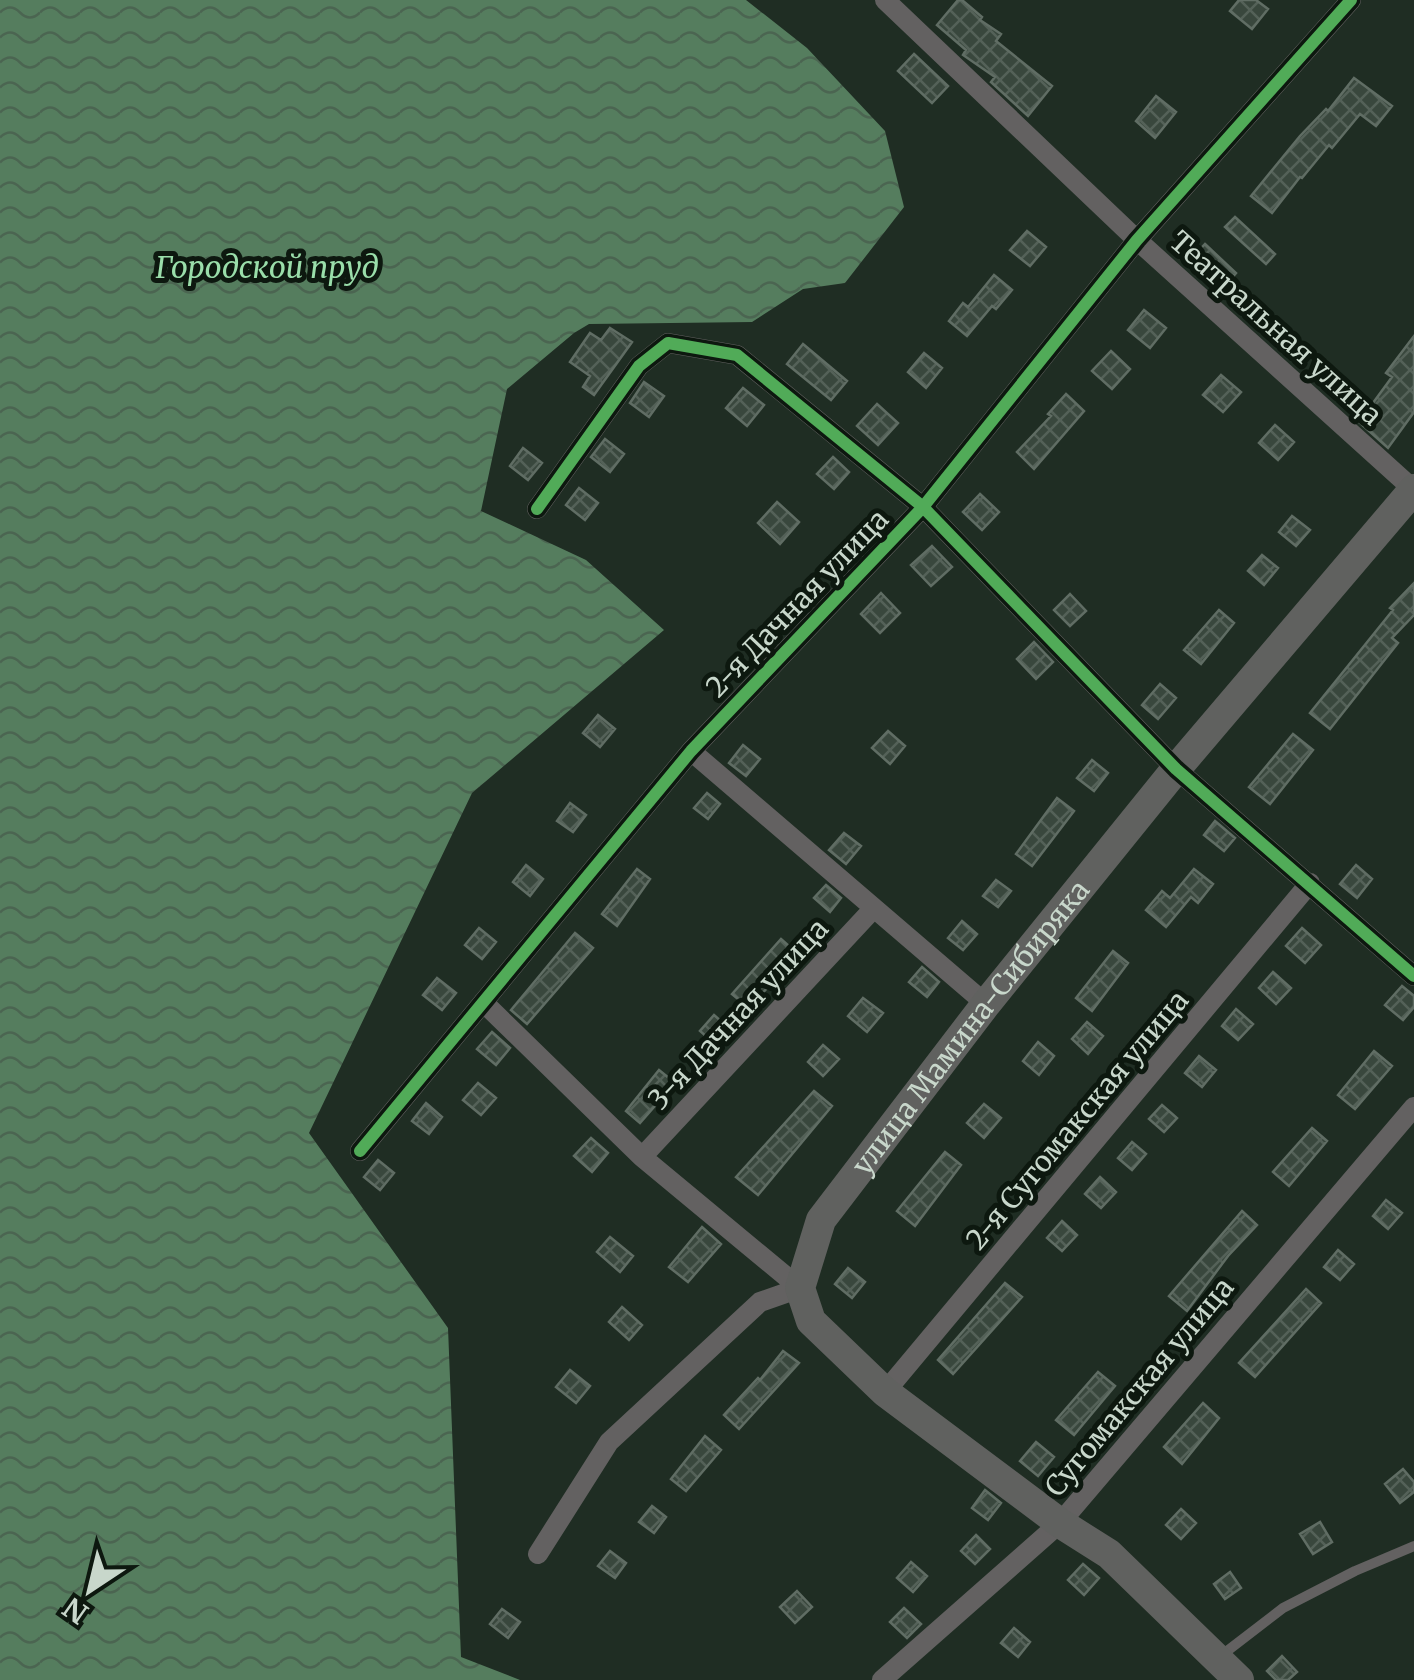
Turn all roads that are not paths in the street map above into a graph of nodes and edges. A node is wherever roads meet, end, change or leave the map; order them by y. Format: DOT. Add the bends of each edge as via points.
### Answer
graph roads {
  1 [pos="885,0"];
  2 [pos="1351,0"];
  3 [pos="1137,240"];
  4 [pos="1414,490"];
  5 [pos="923,508"];
  6 [pos="537,509"];
  7 [pos="691,751"];
  8 [pos="1176,769"];
  9 [pos="1310,883"];
  10 [pos="874,908"];
  11 [pos="1414,976"];
  12 [pos="483,1002"];
  13 [pos="986,1004"];
  14 [pos="1414,1106"];
  15 [pos="360,1151"];
  16 [pos="642,1158"];
  17 [pos="800,1288"];
  18 [pos="885,1392"];
  19 [pos="1060,1523"];
  20 [pos="1414,1546"];
  21 [pos="538,1554"];
  22 [pos="1232,1674"];
  23 [pos="882,1680"];
  1 -- 3 [label="street, Театральная улица"];
  2 -- 3 [label="street, 2-я Дачная улица"];
  3 -- 4 [label="street, Театральная улица"];
  3 -- 5 [label="street, 2-я Дачная улица"];
  4 -- 8 [label="main road, улица Мамина-Сибиряка"];
  5 -- 6 [label="street" via="737,355 668,342 639,366"];
  5 -- 7 [label="street, 2-я Дачная улица"];
  5 -- 8 [label="street"];
  7 -- 10 [label="street"];
  7 -- 12 [label="street, 2-я Дачная улица"];
  8 -- 9 [label="street"];
  8 -- 13 [label="main road, улица Мамина-Сибиряка"];
  9 -- 11 [label="street"];
  9 -- 18 [label="street, 2-я Сугомакская улица"];
  10 -- 13 [label="street"];
  10 -- 16 [label="street, 3-я Дачная улица"];
  12 -- 15 [label="street, 2-я Дачная улица"];
  12 -- 16 [label="street"];
  13 -- 17 [label="main road, улица Мамина-Сибиряка" via="821,1220"];
  14 -- 19 [label="street, Сугомакская улица"];
  16 -- 17 [label="street"];
  17 -- 18 [label="main road" via="811,1321"];
  17 -- 21 [label="street" via="760,1302 609,1442"];
  18 -- 19 [label="main road"];
  19 -- 22 [label="main road" via="1109,1554"];
  19 -- 23 [label="street, Сугомакская улица"];
  20 -- 22 [label="lane" via="1284,1608"];
}
